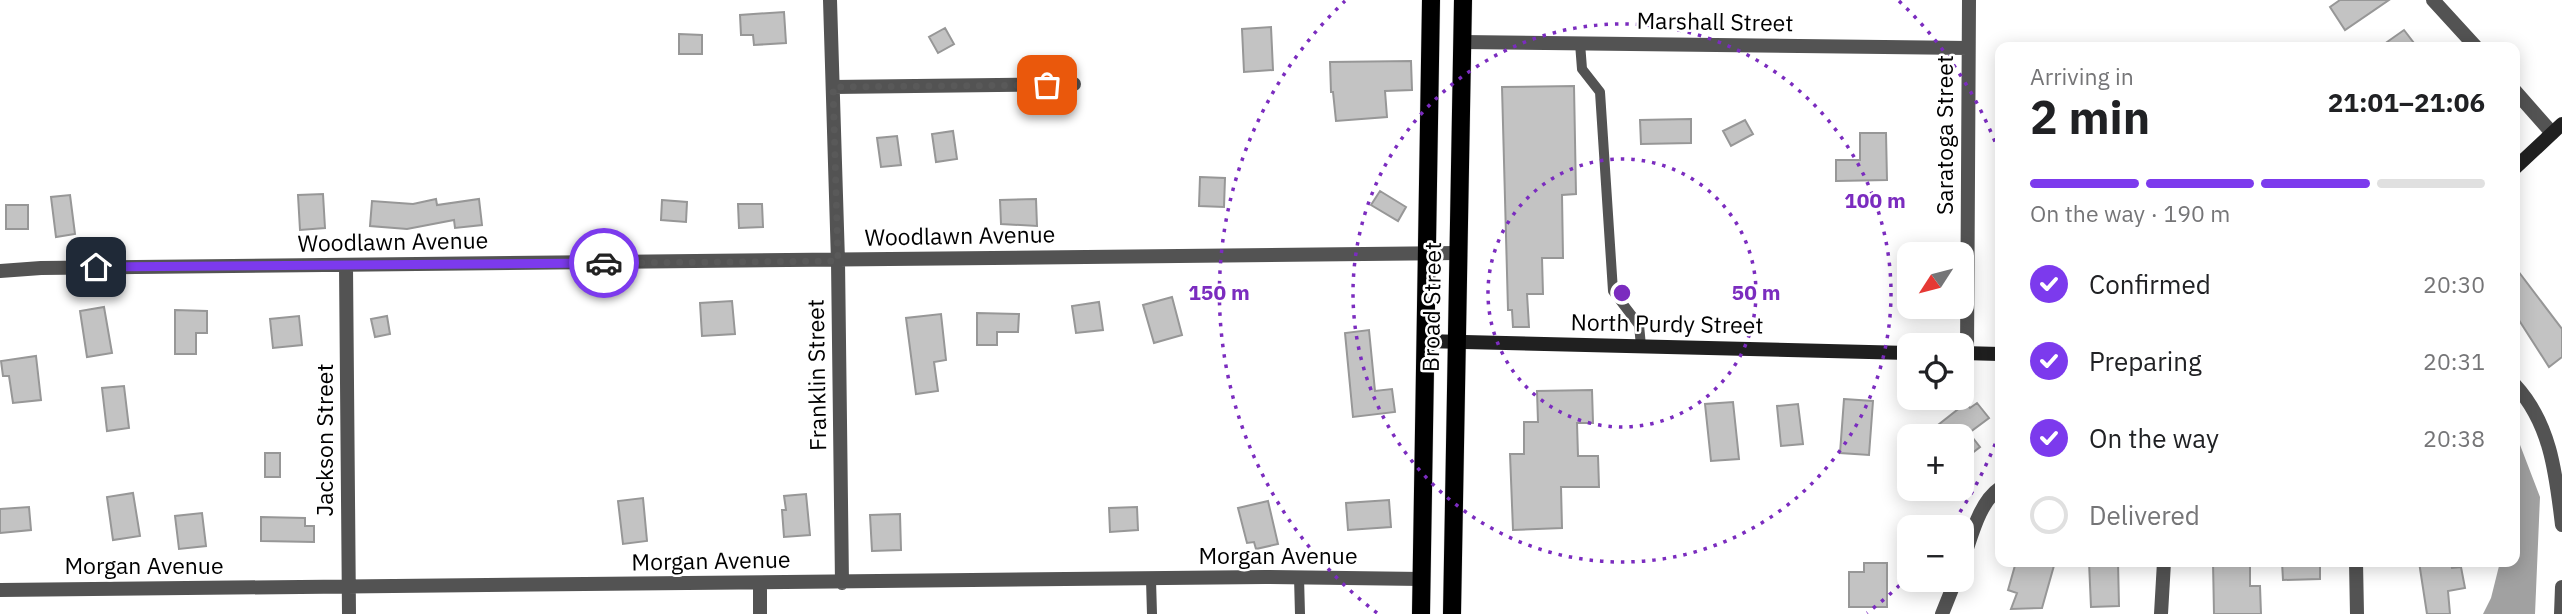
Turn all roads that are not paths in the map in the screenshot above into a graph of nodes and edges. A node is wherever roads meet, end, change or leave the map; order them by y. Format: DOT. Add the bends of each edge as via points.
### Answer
graph roads {
  1 [pos="830,0"];
  2 [pos="1431,0"];
  3 [pos="1463,0"];
  4 [pos="1969,0"];
  5 [pos="2433,0"];
  6 [pos="1462,42"];
  7 [pos="2471,42"];
  8 [pos="1580,43"];
  9 [pos="1968,48"];
  10 [pos="1074,84"];
  11 [pos="833,87"];
  12 [pos="2520,95"];
  13 [pos="2557,128"];
  14 [pos="2520,163"];
  15 [pos="1426,253"];
  16 [pos="1458,253"];
  17 [pos="838,261"];
  18 [pos="346,266"];
  19 [pos="0,271"];
  20 [pos="1964,333"];
  21 [pos="1424,341"];
  22 [pos="1456,342"];
  23 [pos="1641,346"];
  24 [pos="1897,353"];
  25 [pos="1974,354"];
  26 [pos="1995,354"];
  27 [pos="2520,391"];
  28 [pos="1995,492"];
  29 [pos="2562,525"];
  30 [pos="1974,531"];
  31 [pos="2164,567"];
  32 [pos="2356,567"];
  33 [pos="1299,577"];
  34 [pos="1422,579"];
  35 [pos="1151,580"];
  36 [pos="760,583"];
  37 [pos="842,583"];
  38 [pos="2562,587"];
  39 [pos="348,588"];
  40 [pos="0,590"];
  41 [pos="1951,592"];
  42 [pos="349,614"];
  43 [pos="760,614"];
  44 [pos="1152,614"];
  45 [pos="1300,614"];
  46 [pos="1422,614"];
  47 [pos="1452,614"];
  48 [pos="1942,614"];
  49 [pos="2161,614"];
  50 [pos="2357,614"];
  51 [pos="2561,614"];
  1 -- 11 [label="street, Franklin Street"];
  2 -- 15 [label="main road, Broad Street"];
  3 -- 6 [label="main road, Broad Street"];
  4 -- 9 [label="street, Saratoga Street"];
  5 -- 7 [label="street"];
  6 -- 8 [label="street, Marshall Street"];
  6 -- 16 [label="main road, Broad Street"];
  8 -- 9 [label="street, Marshall Street"];
  8 -- 23 [label="lane" via="1583,69 1600,92 1613,291 1639,325"];
  9 -- 20 [label="street, Saratoga Street"];
  10 -- 11 [label="street"];
  11 -- 17 [label="street, Franklin Street"];
  12 -- 13 [label="street"];
  13 -- 14 [label="street"];
  15 -- 16 [label="street, Woodlawn Avenue"];
  15 -- 17 [label="street, Woodlawn Avenue"];
  15 -- 21 [label="main road, Broad Street"];
  16 -- 22 [label="main road, Broad Street"];
  17 -- 18 [label="street, Woodlawn Avenue"];
  17 -- 37 [label="street, Franklin Street"];
  18 -- 19 [label="street, Woodlawn Avenue"];
  18 -- 39 [label="street, Jackson Street"];
  21 -- 22 [label="street, North Purdy Street"];
  21 -- 34 [label="main road, Broad Street"];
  22 -- 23 [label="street, North Purdy Street"];
  22 -- 47 [label="main road, Broad Street"];
  23 -- 24 [label="street, North Purdy Street"];
  25 -- 26 [label="street"];
  27 -- 29 [label="street" via="2546,435"];
  28 -- 30 [label="street"];
  31 -- 49 [label="street"];
  32 -- 50 [label="street"];
  33 -- 34 [label="street, Morgan Avenue"];
  33 -- 35 [label="street, Morgan Avenue"];
  33 -- 45 [label="lane"];
  34 -- 46 [label="main road, Broad Street"];
  35 -- 37 [label="street, Morgan Avenue"];
  35 -- 44 [label="lane"];
  36 -- 37 [label="street, Morgan Avenue"];
  36 -- 39 [label="street, Morgan Avenue"];
  36 -- 43 [label="street"];
  38 -- 51 [label="street"];
  39 -- 40 [label="street, Morgan Avenue"];
  39 -- 42 [label="street, Jackson Street"];
  41 -- 48 [label="street"];
}
